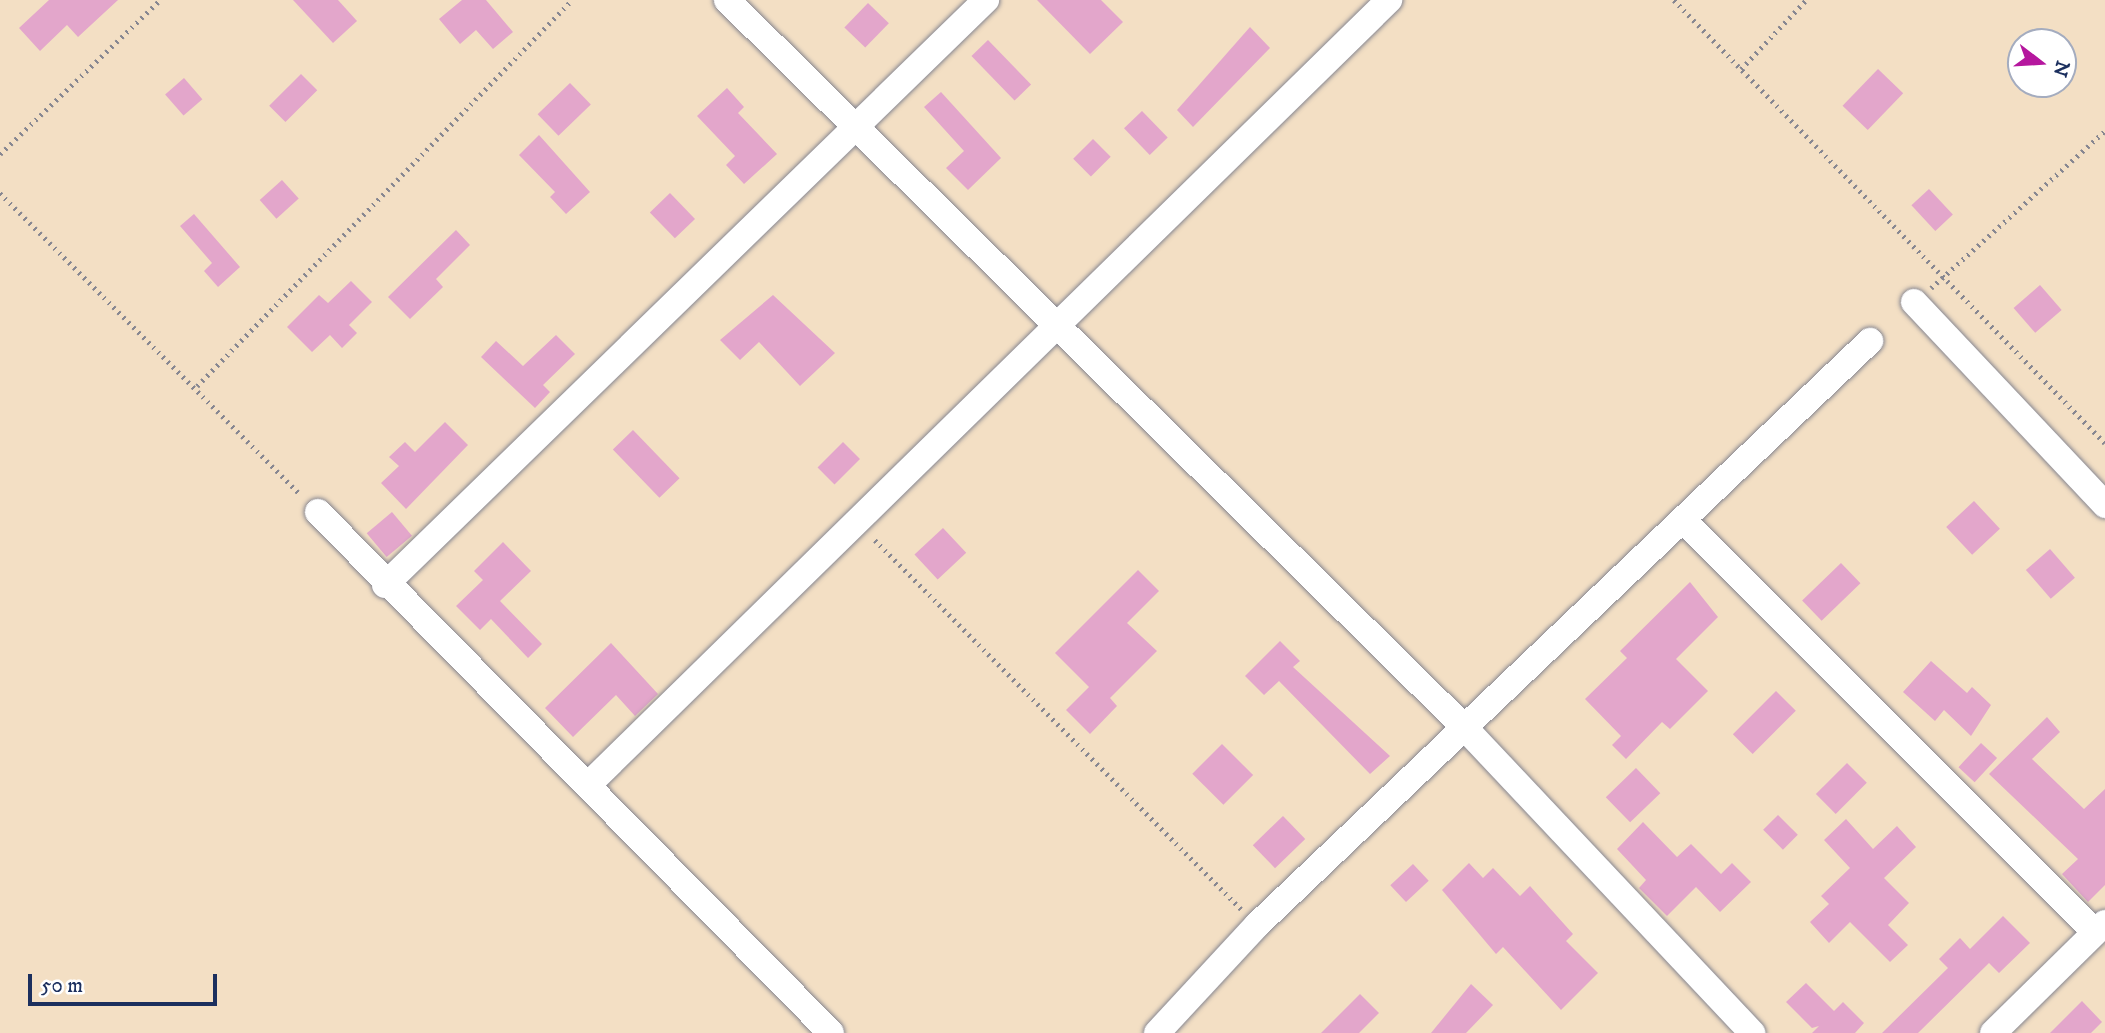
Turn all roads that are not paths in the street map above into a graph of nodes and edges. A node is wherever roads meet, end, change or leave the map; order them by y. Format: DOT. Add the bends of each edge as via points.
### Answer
graph roads {
  1 [pos="727,0"];
  2 [pos="986,0"];
  3 [pos="1389,0"];
  4 [pos="859,130"];
  5 [pos="1914,302"];
  6 [pos="1054,328"];
  7 [pos="1870,341"];
  8 [pos="2105,505"];
  9 [pos="318,512"];
  10 [pos="1683,520"];
  11 [pos="386,585"];
  12 [pos="1463,726"];
  13 [pos="588,785"];
  14 [pos="2100,928"];
  15 [pos="831,1033"];
  16 [pos="1157,1033"];
  17 [pos="1752,1033"];
  18 [pos="1993,1033"];
  1 -- 4 [label="street"];
  2 -- 4 [label="street"];
  3 -- 6 [label="street"];
  4 -- 6 [label="street"];
  4 -- 11 [label="street"];
  5 -- 8 [label="street"];
  6 -- 12 [label="street"];
  6 -- 13 [label="street"];
  7 -- 10 [label="street"];
  9 -- 11 [label="street"];
  10 -- 12 [label="street"];
  10 -- 14 [label="street"];
  11 -- 13 [label="street"];
  12 -- 16 [label="street" via="1257,925"];
  12 -- 17 [label="street"];
  13 -- 15 [label="street"];
  14 -- 18 [label="street"];
}
